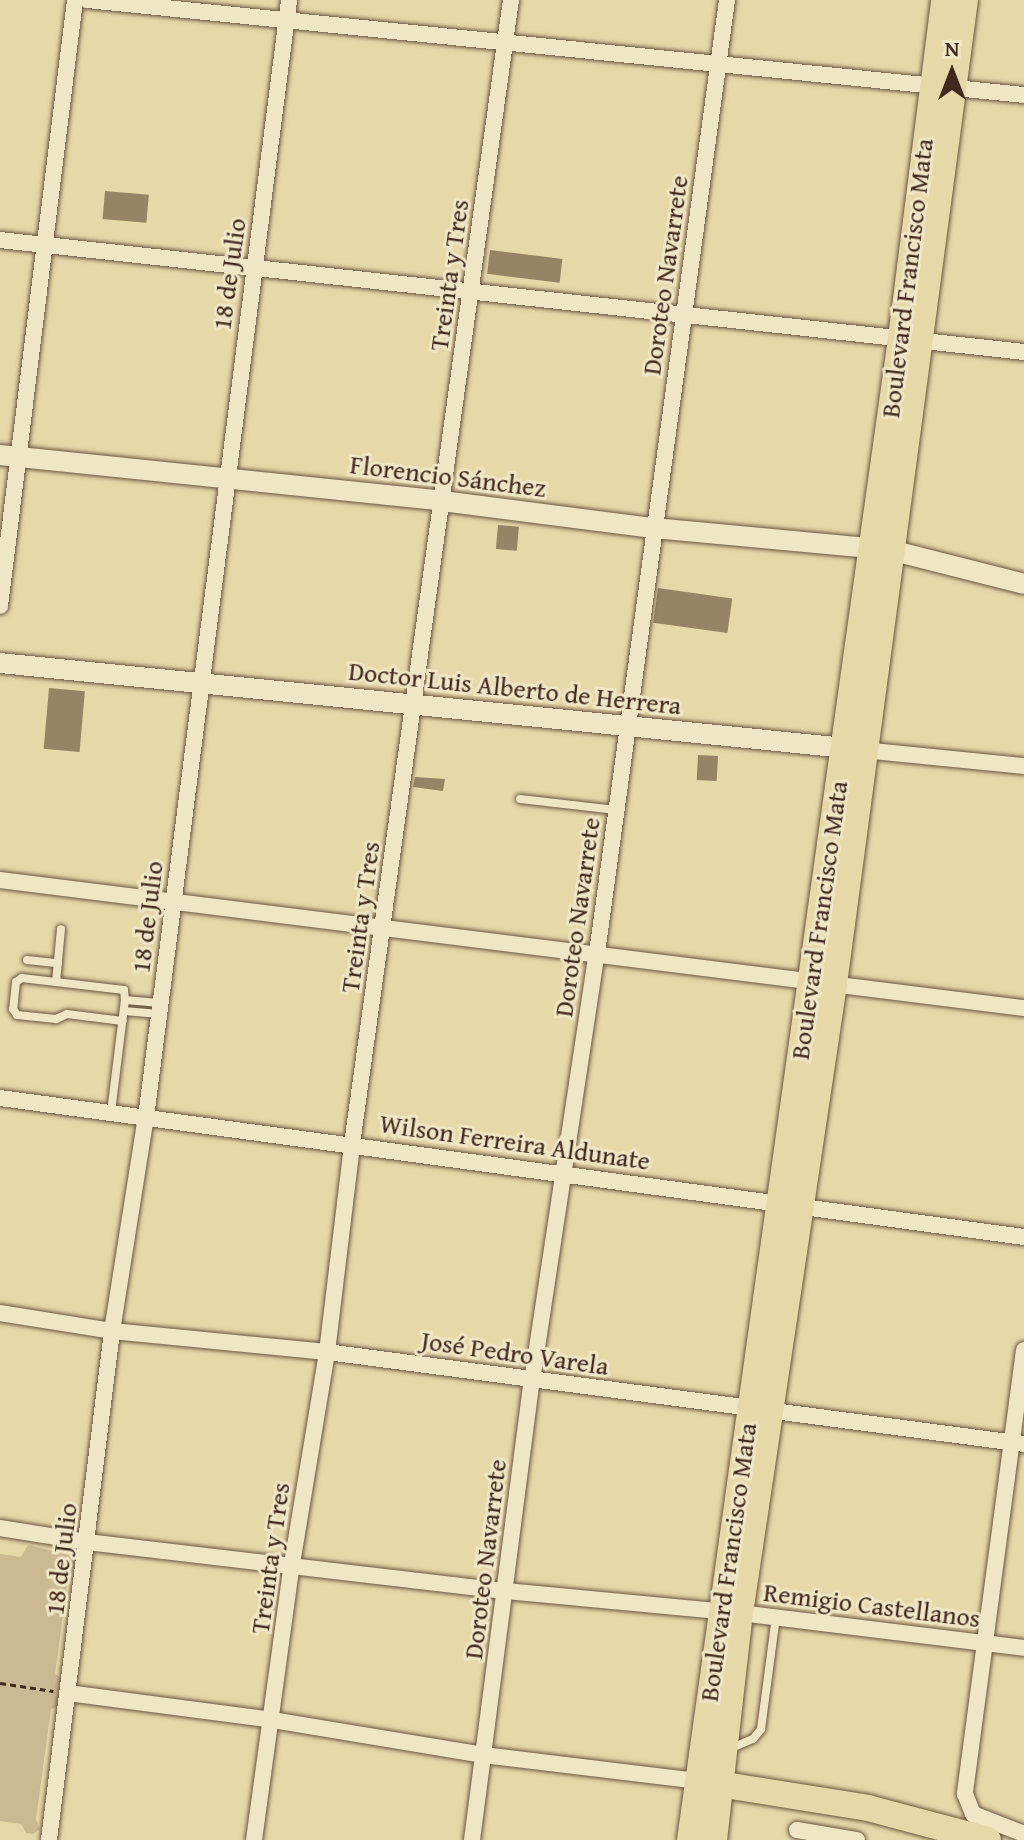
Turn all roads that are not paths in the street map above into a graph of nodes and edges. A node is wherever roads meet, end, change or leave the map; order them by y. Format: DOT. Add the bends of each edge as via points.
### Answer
graph roads {
  1 [pos="75,0"];
  2 [pos="87,0"];
  3 [pos="289,0"];
  4 [pos="511,0"];
  5 [pos="727,0"];
  6 [pos="944,0"];
  7 [pos="965,0"];
  8 [pos="287,20"];
  9 [pos="505,42"];
  10 [pos="717,66"];
  11 [pos="942,87"];
  12 [pos="1024,95"];
  13 [pos="0,240"];
  14 [pos="44,245"];
  15 [pos="255,267"];
  16 [pos="471,290"];
  17 [pos="684,314"];
  18 [pos="911,339"];
  19 [pos="1024,352"];
  20 [pos="9,456"];
  21 [pos="226,477"];
  22 [pos="442,501"];
  23 [pos="653,528"];
  24 [pos="881,549"];
  25 [pos="1024,584"];
  26 [pos="0,606"];
  27 [pos="0,663"];
  28 [pos="202,683"];
  29 [pos="415,704"];
  30 [pos="627,724"];
  31 [pos="854,749"];
  32 [pos="1024,766"];
  33 [pos="520,799"];
  34 [pos="616,810"];
  35 [pos="0,880"];
  36 [pos="174,901"];
  37 [pos="61,929"];
  38 [pos="383,929"];
  39 [pos="597,953"];
  40 [pos="27,960"];
  41 [pos="58,963"];
  42 [pos="56,982"];
  43 [pos="822,983"];
  44 [pos="125,1000"];
  45 [pos="1024,1008"];
  46 [pos="160,1009"];
  47 [pos="123,1016"];
  48 [pos="0,1098"];
  49 [pos="111,1112"];
  50 [pos="146,1117"];
  51 [pos="352,1144"];
  52 [pos="563,1172"];
  53 [pos="789,1203"];
  54 [pos="1024,1237"];
  55 [pos="0,1313"];
  56 [pos="112,1331"];
  57 [pos="1024,1350"];
  58 [pos="327,1352"];
  59 [pos="532,1381"];
  60 [pos="761,1408"];
  61 [pos="1018,1444"];
  62 [pos="0,1528"];
  63 [pos="87,1542"];
  64 [pos="292,1564"];
  65 [pos="506,1591"];
  66 [pos="731,1613"];
  67 [pos="776,1617"];
  68 [pos="985,1643"];
  69 [pos="1024,1648"];
  70 [pos="68,1693"];
  71 [pos="272,1720"];
  72 [pos="724,1751"];
  73 [pos="483,1755"];
  74 [pos="708,1789"];
  75 [pos="797,1830"];
  76 [pos="1024,1834"];
  77 [pos="49,1840"];
  78 [pos="254,1840"];
  79 [pos="472,1840"];
  80 [pos="690,1840"];
  81 [pos="714,1840"];
  82 [pos="857,1840"];
  83 [pos="940,1840"];
  84 [pos="988,1840"];
  1 -- 14 [label="street"];
  2 -- 8 [label="street"];
  3 -- 8 [label="street, 18 de Julio"];
  4 -- 9 [label="street, Treinta y Tres"];
  5 -- 10 [label="street, Doroteo Navarrete"];
  6 -- 11 [label="main road, Boulevard Francisco Mata"];
  7 -- 11 [label="main road, Boulevard Francisco Mata"];
  8 -- 9 [label="street"];
  8 -- 15 [label="street, 18 de Julio"];
  9 -- 10 [label="street"];
  9 -- 16 [label="street, Treinta y Tres"];
  10 -- 11 [label="street"];
  10 -- 17 [label="street, Doroteo Navarrete"];
  11 -- 12 [label="street"];
  11 -- 18 [label="main road, Boulevard Francisco Mata"];
  13 -- 14 [label="street"];
  14 -- 15 [label="street"];
  14 -- 20 [label="street"];
  15 -- 16 [label="street"];
  15 -- 21 [label="street, 18 de Julio"];
  16 -- 17 [label="street"];
  16 -- 22 [label="street, Treinta y Tres"];
  17 -- 18 [label="street"];
  17 -- 23 [label="street, Doroteo Navarrete"];
  18 -- 19 [label="street"];
  18 -- 24 [label="main road, Boulevard Francisco Mata"];
  20 -- 21 [label="street, Florencio Sánchez"];
  20 -- 26 [label="street"];
  21 -- 22 [label="street, Florencio Sánchez"];
  21 -- 28 [label="street, 18 de Julio"];
  22 -- 23 [label="street, Florencio Sánchez"];
  22 -- 29 [label="street, Treinta y Tres"];
  23 -- 24 [label="street, Florencio Sánchez"];
  23 -- 30 [label="street, Doroteo Navarrete"];
  24 -- 25 [label="street, Florencio Sánchez"];
  24 -- 31 [label="main road, Boulevard Francisco Mata"];
  27 -- 28 [label="street, Doctor Luis Alberto de Herrera"];
  28 -- 29 [label="street, Doctor Luis Alberto de Herrera"];
  28 -- 36 [label="street, 18 de Julio"];
  29 -- 30 [label="street, Doctor Luis Alberto de Herrera"];
  29 -- 38 [label="street, Treinta y Tres"];
  30 -- 31 [label="street, Doctor Luis Alberto de Herrera"];
  30 -- 34 [label="street, Doroteo Navarrete"];
  31 -- 32 [label="street, Doctor Luis Alberto de Herrera"];
  31 -- 43 [label="main road, Boulevard Francisco Mata"];
  33 -- 34 [label="lane"];
  34 -- 39 [label="street, Doroteo Navarrete"];
  35 -- 36 [label="street"];
  36 -- 38 [label="street"];
  36 -- 46 [label="street, 18 de Julio"];
  37 -- 41 [label="lane"];
  38 -- 39 [label="street"];
  38 -- 51 [label="street, Treinta y Tres"];
  39 -- 43 [label="street"];
  39 -- 52 [label="street, Doroteo Navarrete"];
  40 -- 41 [label="lane"];
  41 -- 42 [label="lane"];
  42 -- 44 [label="lane" via="121,989"];
  42 -- 47 [label="lane" via="18,979 14,1012 56,1019 67,1014"];
  43 -- 45 [label="street"];
  43 -- 53 [label="main road, Boulevard Francisco Mata"];
  44 -- 46 [label="lane"];
  44 -- 47 [label="lane"];
  46 -- 47 [label="lane"];
  46 -- 50 [label="street, 18 de Julio"];
  47 -- 49 [label="lane"];
  48 -- 49 [label="street, Wilson Ferreira Aldunate"];
  49 -- 50 [label="street, Wilson Ferreira Aldunate"];
  50 -- 51 [label="street, Wilson Ferreira Aldunate"];
  50 -- 56 [label="street, 18 de Julio"];
  51 -- 52 [label="street, Wilson Ferreira Aldunate"];
  51 -- 58 [label="street, Treinta y Tres"];
  52 -- 53 [label="street, Wilson Ferreira Aldunate"];
  52 -- 59 [label="street, Doroteo Navarrete"];
  53 -- 54 [label="street, Wilson Ferreira Aldunate"];
  53 -- 60 [label="main road, Boulevard Francisco Mata"];
  55 -- 56 [label="street, José Pedro Varela"];
  56 -- 58 [label="street, José Pedro Varela"];
  56 -- 63 [label="street, 18 de Julio"];
  57 -- 61 [label="street"];
  58 -- 59 [label="street, José Pedro Varela"];
  58 -- 64 [label="street, Treinta y Tres"];
  59 -- 60 [label="street, José Pedro Varela"];
  59 -- 65 [label="street, Doroteo Navarrete"];
  60 -- 61 [label="street, José Pedro Varela"];
  60 -- 66 [label="main road, Boulevard Francisco Mata"];
  61 -- 68 [label="street"];
  62 -- 63 [label="street, Remigio Castellanos"];
  63 -- 64 [label="street, Remigio Castellanos"];
  63 -- 70 [label="street, 18 de Julio"];
  64 -- 65 [label="street, Remigio Castellanos"];
  64 -- 71 [label="street, Treinta y Tres"];
  65 -- 66 [label="street, Remigio Castellanos"];
  65 -- 73 [label="street, Doroteo Navarrete"];
  66 -- 67 [label="street, Remigio Castellanos"];
  66 -- 72 [label="main road, Boulevard Francisco Mata"];
  66 -- 74 [label="main road, Boulevard Francisco Mata"];
  67 -- 68 [label="street, Remigio Castellanos"];
  67 -- 72 [label="lane" via="761,1729 745,1744"];
  68 -- 69 [label="street, Remigio Castellanos"];
  68 -- 76 [label="street" via="967,1805 973,1814"];
  70 -- 71 [label="street"];
  70 -- 77 [label="street, 18 de Julio"];
  71 -- 73 [label="street"];
  71 -- 78 [label="street, Treinta y Tres"];
  72 -- 74 [label="main road, Boulevard Francisco Mata"];
  73 -- 74 [label="street"];
  73 -- 79 [label="street, Doroteo Navarrete"];
  74 -- 80 [label="main road, Boulevard Francisco Mata"];
  74 -- 81 [label="main road, Boulevard Francisco Mata"];
  74 -- 83 [label="main road"];
  74 -- 84 [label="main road" via="868,1808"];
  75 -- 82 [label="street"];
}
